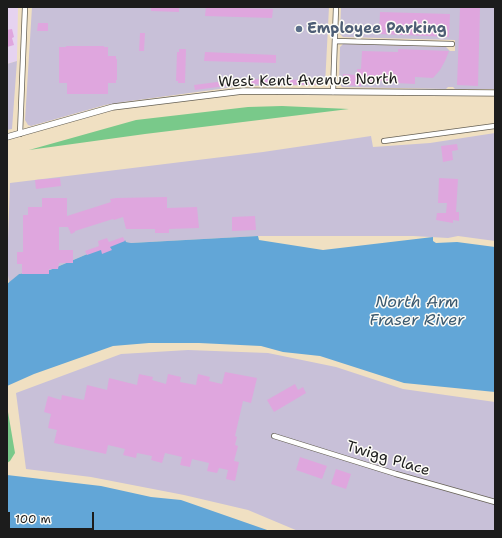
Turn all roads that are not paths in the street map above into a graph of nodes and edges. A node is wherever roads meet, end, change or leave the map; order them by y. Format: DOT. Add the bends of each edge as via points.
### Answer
graph roads {
  1 [pos="25,7"];
  2 [pos="336,7"];
  3 [pos="335,41"];
  4 [pos="452,44"];
  5 [pos="333,92"];
  6 [pos="495,93"];
  7 [pos="495,126"];
  8 [pos="20,134"];
  9 [pos="7,138"];
  10 [pos="384,141"];
  11 [pos="274,436"];
  12 [pos="495,502"];
  1 -- 8 [label="street"];
  2 -- 3 [label="street"];
  3 -- 4 [label="street"];
  3 -- 5 [label="street"];
  5 -- 6 [label="street, West Kent Avenue North"];
  5 -- 8 [label="street, West Kent Avenue North" via="243,91 169,99 105,108"];
  7 -- 10 [label="street"];
  8 -- 9 [label="street, West Kent Avenue North"];
  11 -- 12 [label="street, Twigg Place"];
}
